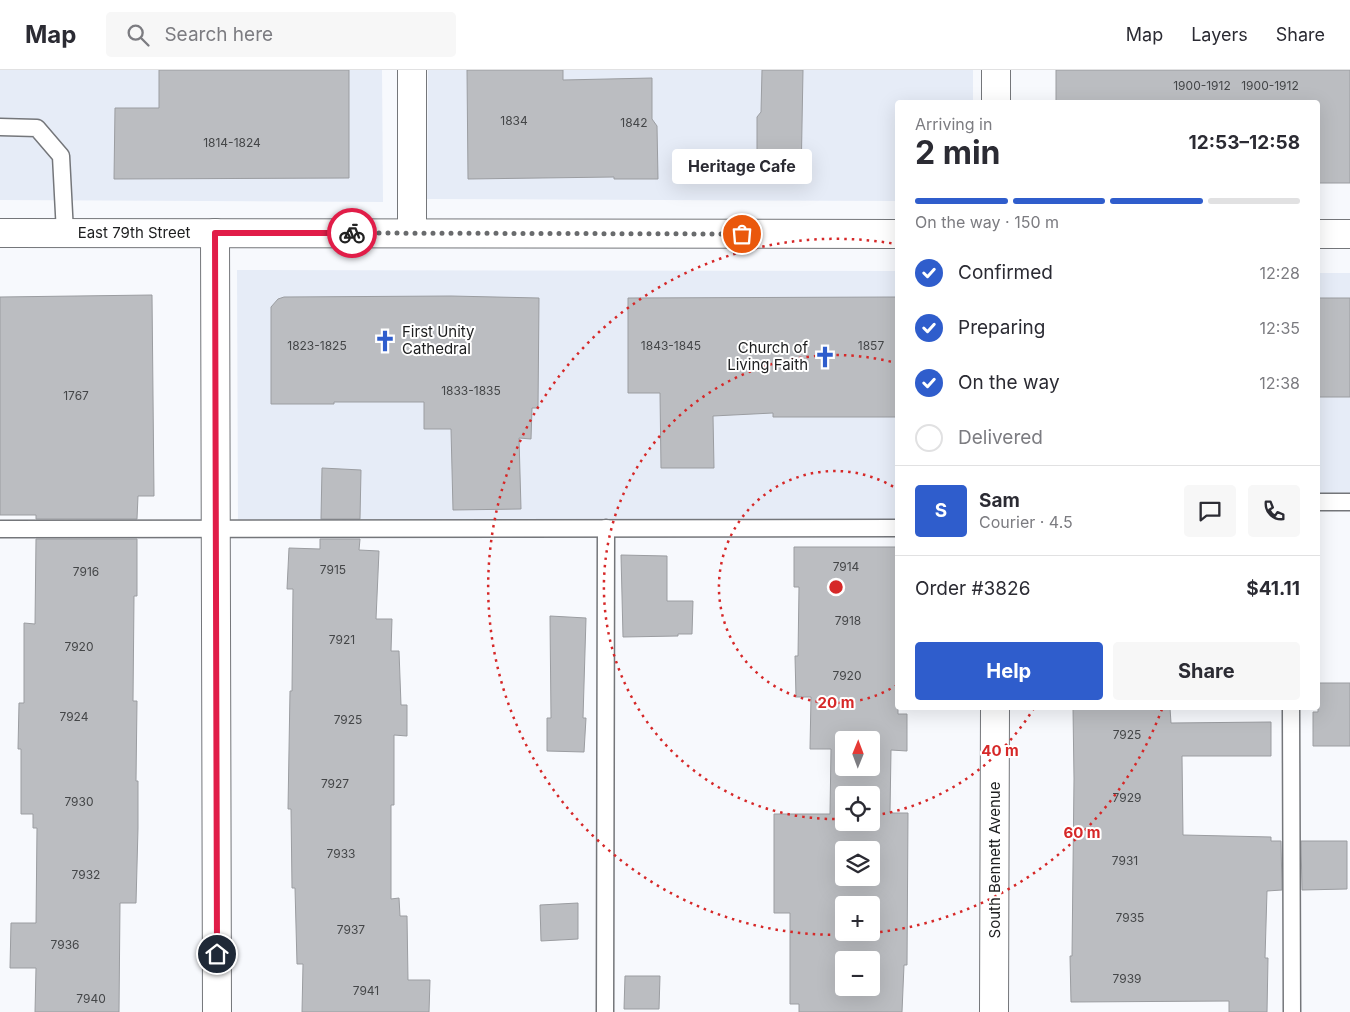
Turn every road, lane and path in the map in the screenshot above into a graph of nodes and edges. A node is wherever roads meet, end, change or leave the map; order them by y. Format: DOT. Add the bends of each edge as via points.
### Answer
graph roads {
  1 [pos="412,70"];
  2 [pos="996,70"];
  3 [pos="996,100"];
  4 [pos="0,127"];
  5 [pos="0,233"];
  6 [pos="65,233"];
  7 [pos="215,233"];
  8 [pos="412,233"];
  9 [pos="895,234"];
  10 [pos="1320,234"];
  11 [pos="1350,234"];
  12 [pos="1320,502"];
  13 [pos="1350,502"];
  14 [pos="0,528"];
  15 [pos="216,528"];
  16 [pos="606,528"];
  17 [pos="895,528"];
  18 [pos="995,710"];
  19 [pos="1291,710"];
  20 [pos="217,1012"];
  21 [pos="604,1012"];
  22 [pos="994,1012"];
  23 [pos="1292,1012"];
  1 -- 8 [label="street"];
  2 -- 3 [label="street"];
  4 -- 6 [label="lane" via="37,128 61,156"];
  5 -- 6 [label="street, East 79th Street"];
  6 -- 7 [label="street, East 79th Street"];
  7 -- 8 [label="street, East 79th Street"];
  7 -- 15 [label="street"];
  8 -- 9 [label="street, East 79th Street"];
  10 -- 11 [label="street"];
  12 -- 13 [label="lane"];
  14 -- 15 [label="lane"];
  15 -- 16 [label="lane"];
  15 -- 20 [label="street"];
  16 -- 17 [label="lane"];
  16 -- 21 [label="lane"];
  18 -- 22 [label="street, South Bennett Avenue"];
  19 -- 23 [label="lane"];
}
